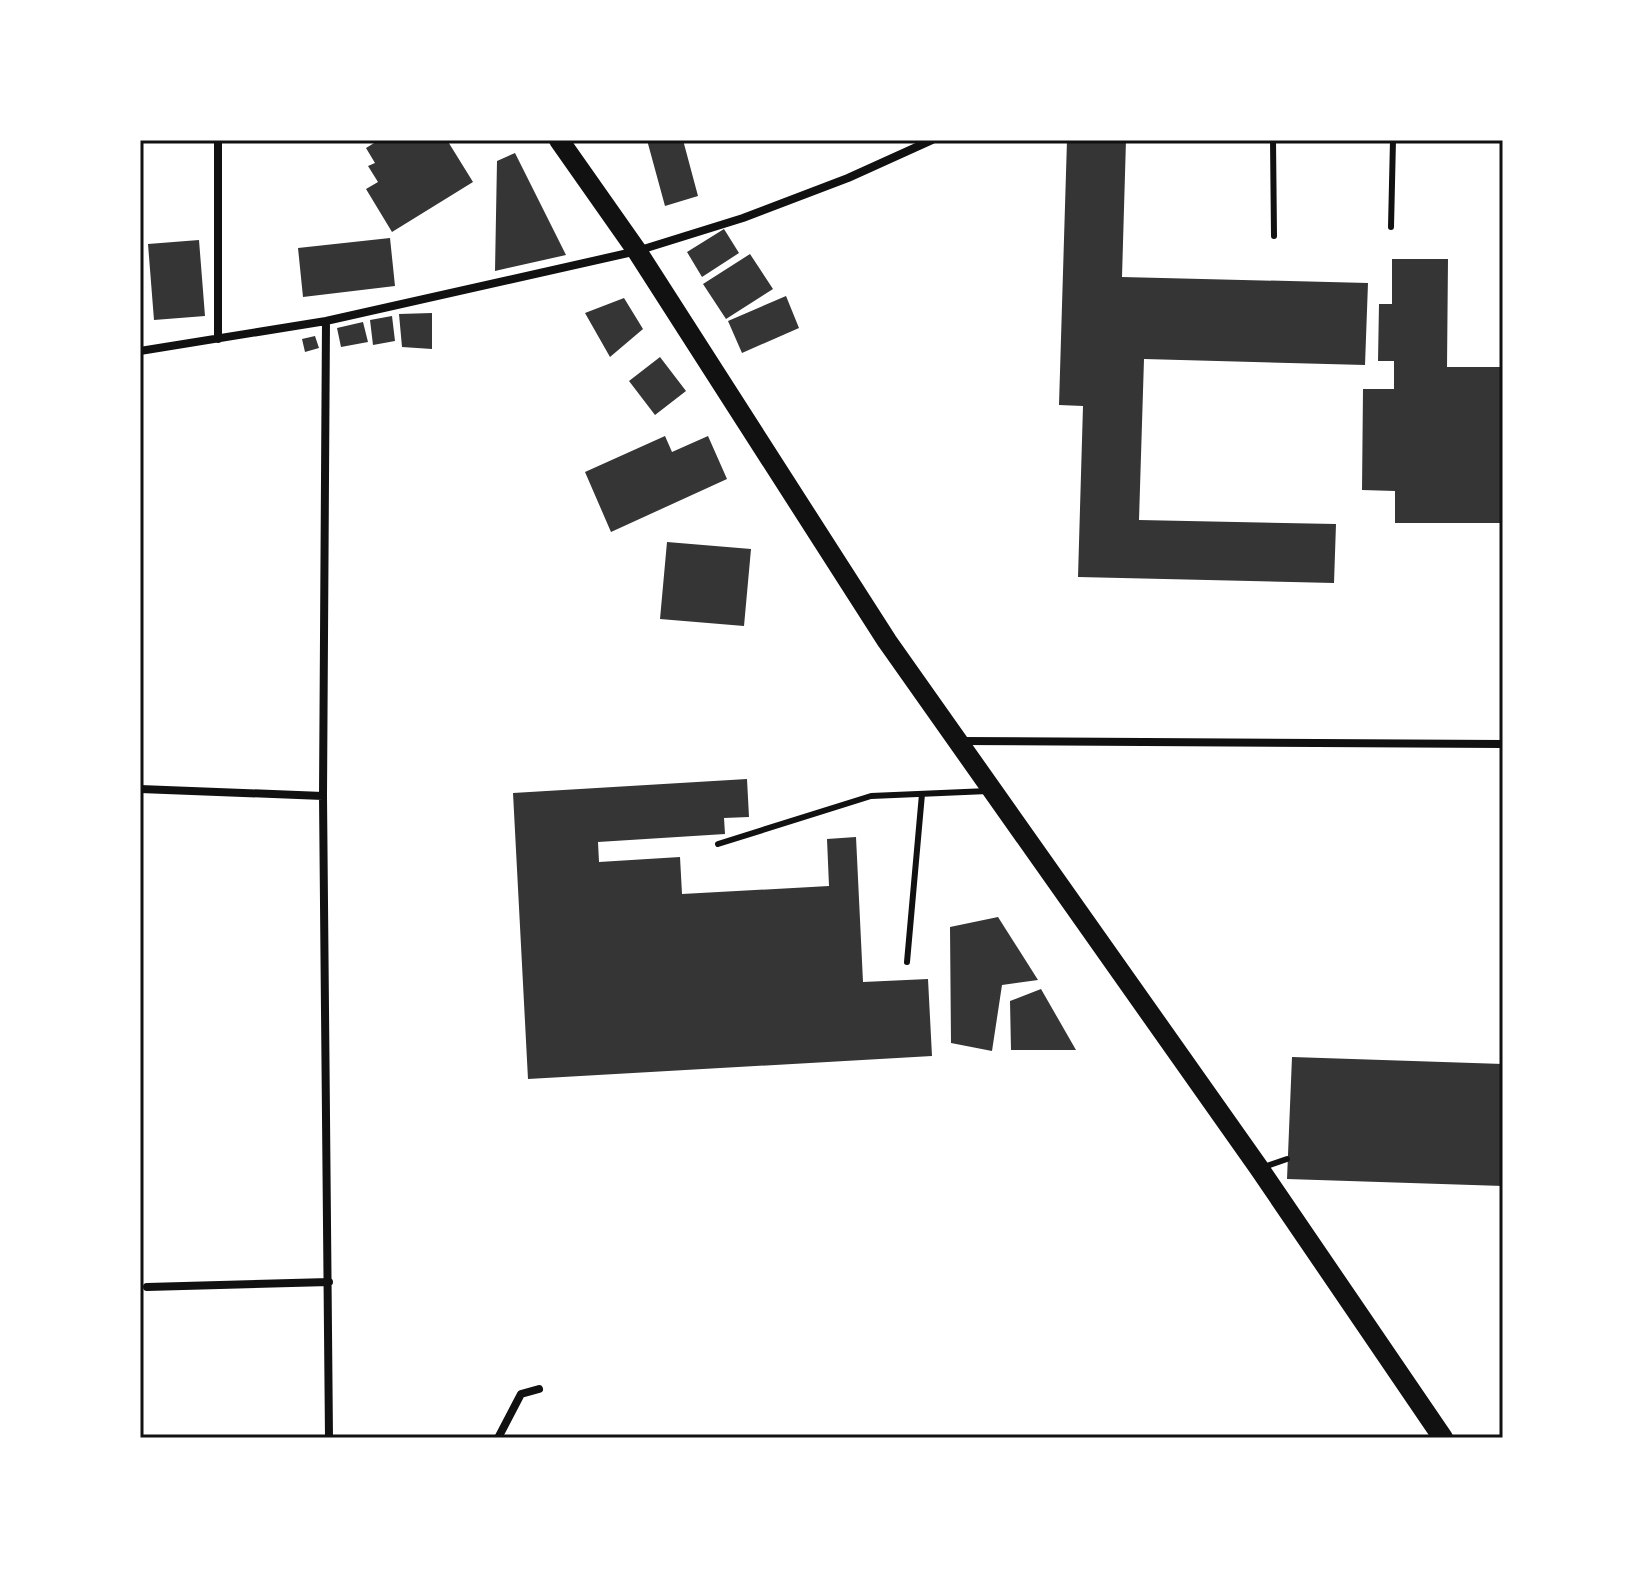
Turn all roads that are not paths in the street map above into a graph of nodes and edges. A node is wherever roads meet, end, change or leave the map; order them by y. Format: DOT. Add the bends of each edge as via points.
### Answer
graph roads {
  1 [pos="218,140"];
  2 [pos="559,140"];
  3 [pos="932,140"];
  4 [pos="1273,140"];
  5 [pos="1393,140"];
  6 [pos="1391,227"];
  7 [pos="1274,236"];
  8 [pos="637,251"];
  9 [pos="326,321"];
  10 [pos="218,339"];
  11 [pos="140,351"];
  12 [pos="957,741"];
  13 [pos="1503,744"];
  14 [pos="140,789"];
  15 [pos="991,791"];
  16 [pos="922,794"];
  17 [pos="323,796"];
  18 [pos="718,844"];
  19 [pos="907,962"];
  20 [pos="1287,1159"];
  21 [pos="1259,1168"];
  22 [pos="329,1282"];
  23 [pos="147,1287"];
  24 [pos="539,1389"];
  25 [pos="329,1438"];
  26 [pos="498,1438"];
  27 [pos="1443,1438"];
  1 -- 10 [label="street"];
  2 -- 8 [label="main road"];
  3 -- 8 [label="street" via="743,218"];
  4 -- 7 [label="lane"];
  5 -- 6 [label="lane"];
  8 -- 9 [label="street"];
  8 -- 12 [label="main road"];
  9 -- 10 [label="street"];
  9 -- 17 [label="street"];
  10 -- 11 [label="street"];
  12 -- 13 [label="street"];
  12 -- 15 [label="main road"];
  14 -- 17 [label="street"];
  15 -- 16 [label="lane"];
  15 -- 21 [label="main road"];
  16 -- 18 [label="lane" via="871,796"];
  16 -- 19 [label="lane"];
  17 -- 22 [label="street"];
  20 -- 21 [label="lane"];
  21 -- 27 [label="main road"];
  22 -- 23 [label="street"];
  22 -- 25 [label="street"];
  24 -- 26 [label="street" via="521,1394"];
}
